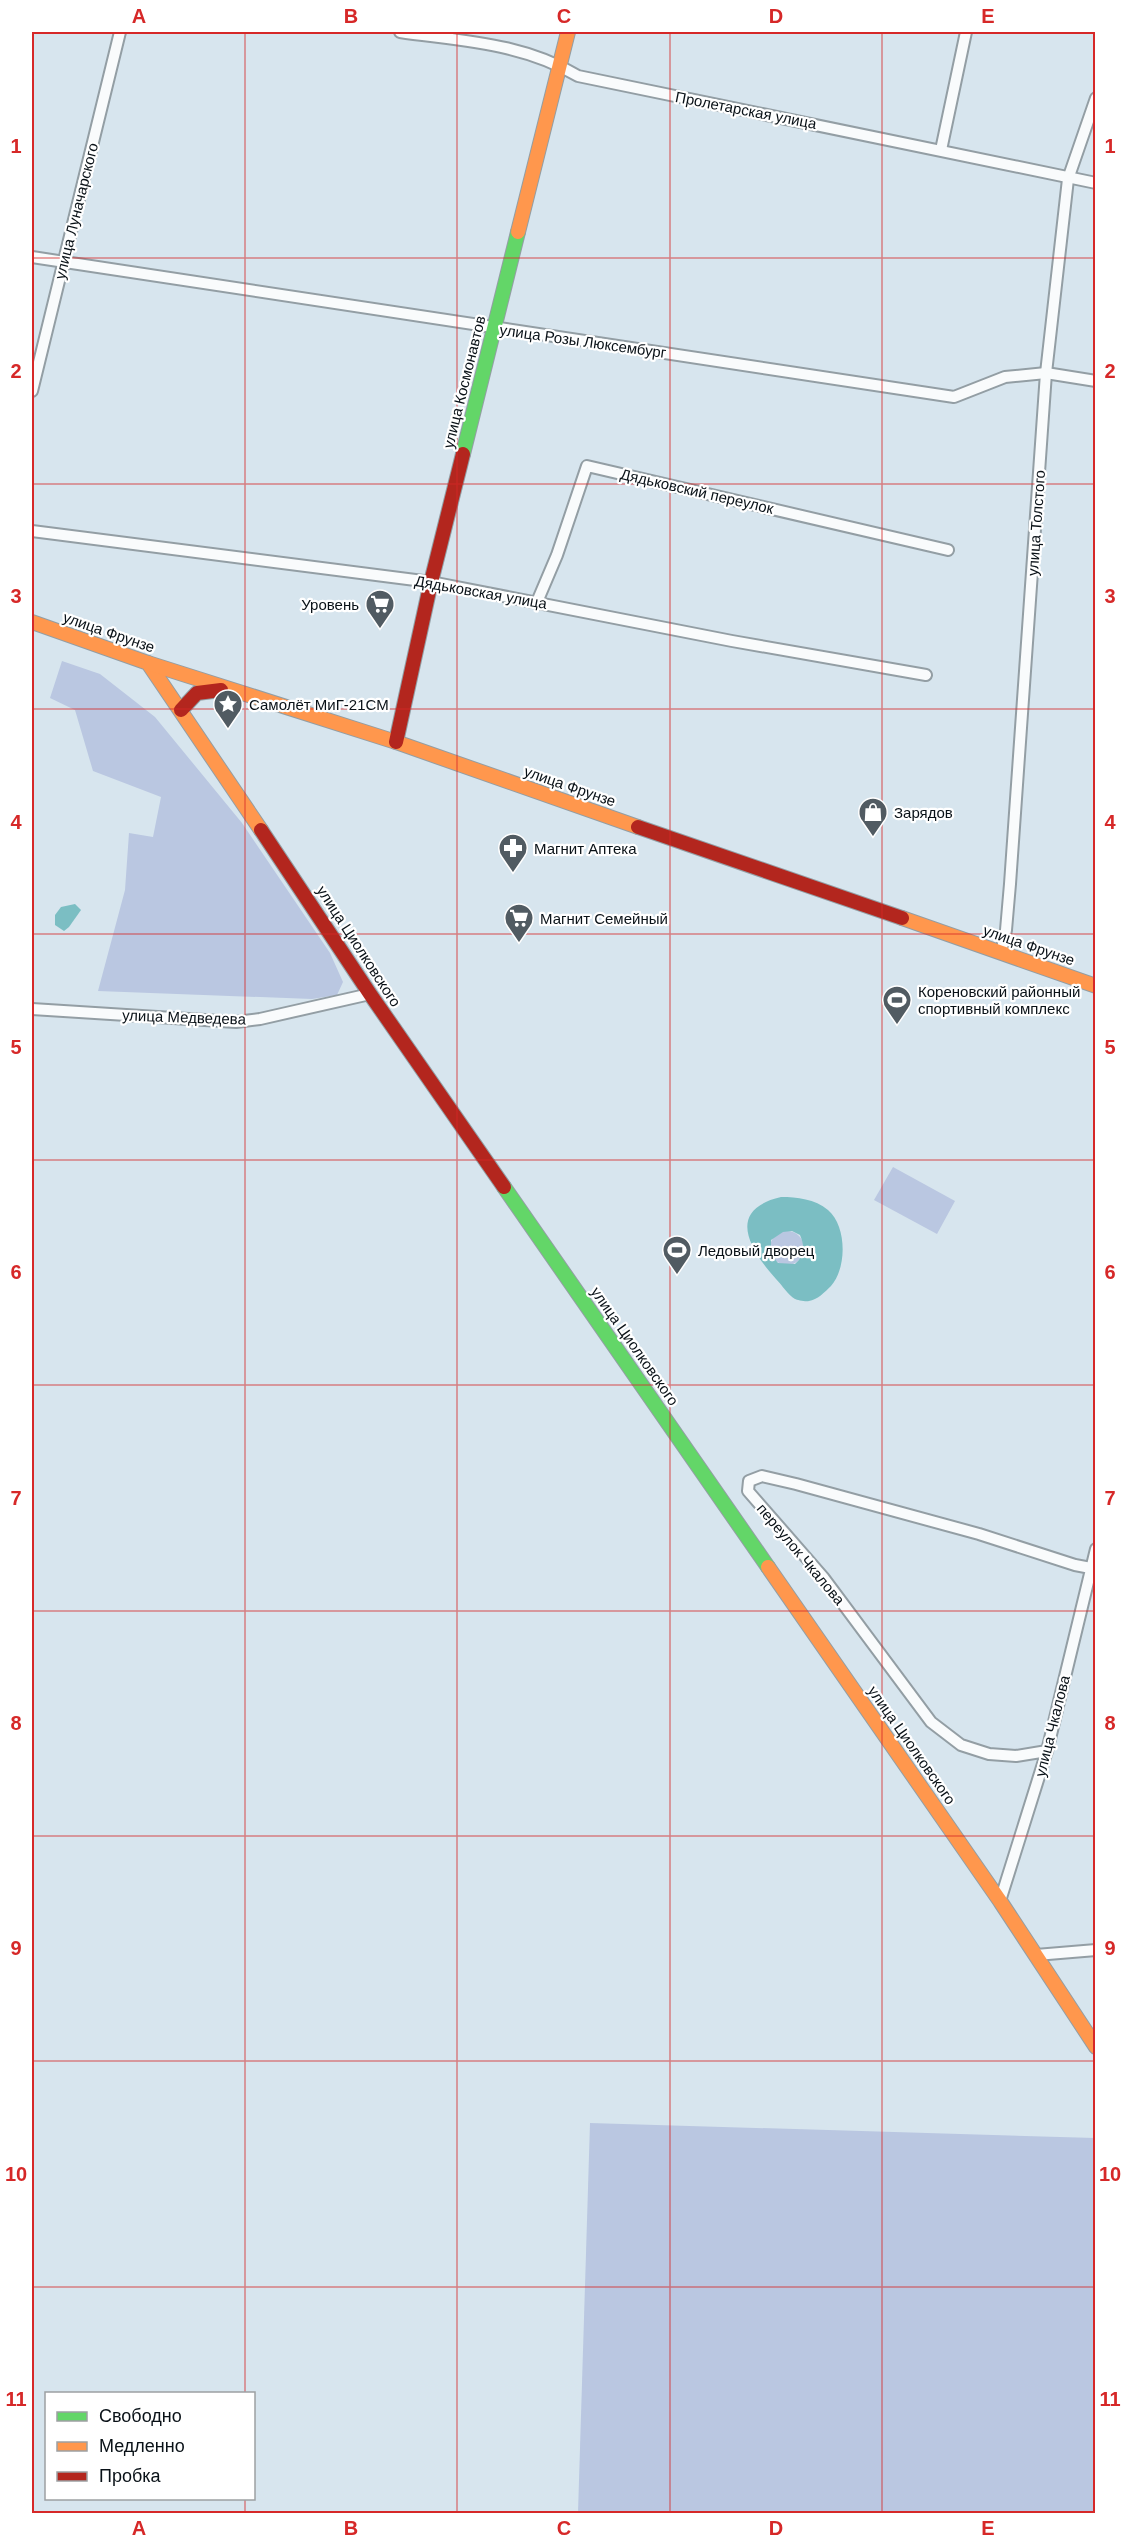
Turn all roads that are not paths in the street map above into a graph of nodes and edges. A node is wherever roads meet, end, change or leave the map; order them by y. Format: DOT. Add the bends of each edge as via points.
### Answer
graph roads {
  1 [pos="120,32"];
  2 [pos="400,32"];
  3 [pos="568,32"];
  4 [pos="966,32"];
  5 [pos="559,64"];
  6 [pos="1095,98"];
  7 [pos="941,150"];
  8 [pos="1068,178"];
  9 [pos="1095,183"];
  10 [pos="32,257"];
  11 [pos="63,263"];
  12 [pos="494,328"];
  13 [pos="1046,373"];
  14 [pos="1095,381"];
  15 [pos="32,391"];
  16 [pos="32,531"];
  17 [pos="948,550"];
  18 [pos="431,582"];
  19 [pos="537,602"];
  20 [pos="32,622"];
  21 [pos="148,663"];
  22 [pos="926,675"];
  23 [pos="233,690"];
  24 [pos="181,710"];
  25 [pos="396,742"];
  26 [pos="1001,953"];
  27 [pos="1095,986"];
  28 [pos="370,994"];
  29 [pos="32,1009"];
  30 [pos="1095,1549"];
  31 [pos="1093,1568"];
  32 [pos="1047,1750"];
  33 [pos="1000,1901"];
  34 [pos="1095,1946"];
  35 [pos="1036,1956"];
  36 [pos="1095,2047"];
  1 -- 11 [label="street, улица Луначарского"];
  2 -- 5 [label="street, Пролетарская улица" via="521,49"];
  3 -- 5 [label="main road, улица Космонавтов"];
  4 -- 7 [label="street"];
  5 -- 7 [label="street, Пролетарская улица" via="578,76"];
  5 -- 12 [label="main road, улица Космонавтов"];
  6 -- 8 [label="street, улица Толстого"];
  7 -- 8 [label="street, Пролетарская улица"];
  8 -- 9 [label="street, Пролетарская улица"];
  8 -- 13 [label="street, улица Толстого"];
  10 -- 11 [label="street, улица Розы Люксембург"];
  11 -- 12 [label="street, улица Розы Люксембург"];
  11 -- 15 [label="street, улица Луначарского"];
  12 -- 13 [label="street, улица Розы Люксембург" via="954,397 1005,376"];
  12 -- 18 [label="main road, улица Космонавтов"];
  13 -- 14 [label="street, улица Розы Люксембург"];
  13 -- 26 [label="street, улица Толстого" via="1010,884"];
  16 -- 18 [label="street, Дядьковская улица"];
  17 -- 19 [label="street, Дядьковский переулок" via="587,466"];
  18 -- 19 [label="street, Дядьковская улица"];
  18 -- 25 [label="main road, улица Космонавтов"];
  19 -- 22 [label="street, Дядьковская улица"];
  20 -- 21 [label="main road, улица Фрунзе"];
  21 -- 23 [label="main road, улица Фрунзе"];
  21 -- 24 [label="main road, улица Циолковского"];
  23 -- 24 [label="main road" via="196,692"];
  23 -- 25 [label="main road, улица Фрунзе"];
  24 -- 28 [label="main road, улица Циолковского"];
  25 -- 26 [label="main road, улица Фрунзе"];
  26 -- 27 [label="main road, улица Фрунзе"];
  28 -- 29 [label="street, улица Медведева" via="236,1022"];
  28 -- 33 [label="main road, улица Циолковского"];
  30 -- 31 [label="street, улица Чкалова"];
  31 -- 32 [label="street, улица Чкалова"];
  31 -- 32 [label="street, переулок Чкалова" via="796,1484 762,1476 749,1482 748,1491 823,1577 931,1722 961,1745 989,1754 1016,1756"];
  32 -- 33 [label="street, улица Чкалова"];
  33 -- 35 [label="main road, улица Циолковского"];
  34 -- 35 [label="street"];
  35 -- 36 [label="main road, улица Циолковского"];
}
